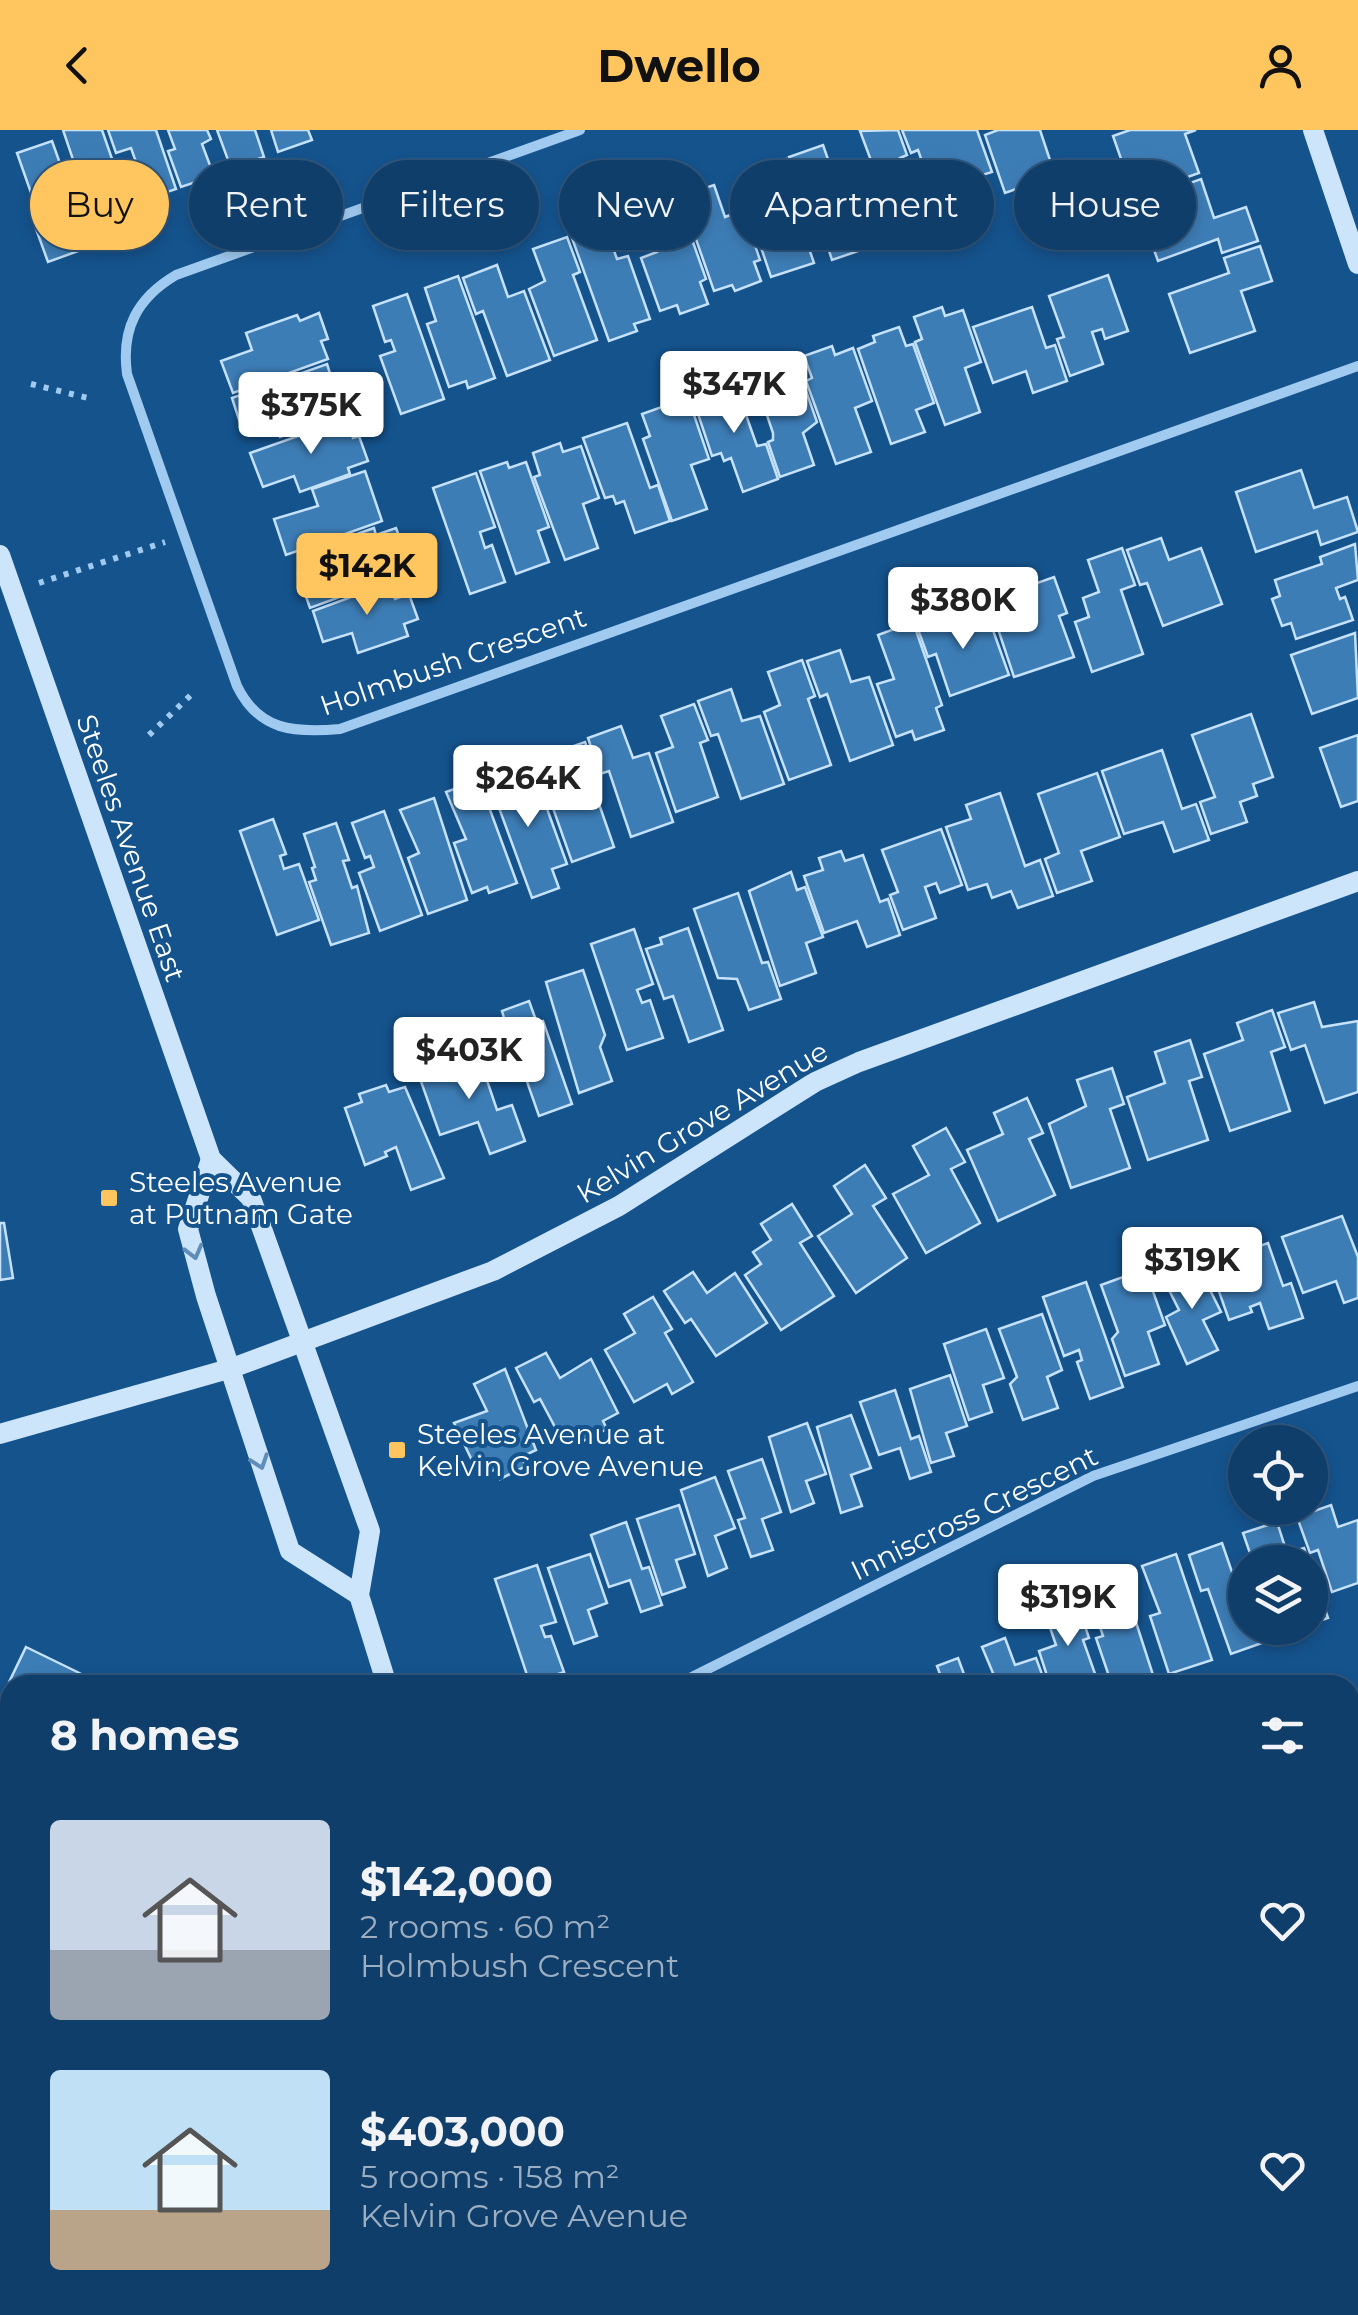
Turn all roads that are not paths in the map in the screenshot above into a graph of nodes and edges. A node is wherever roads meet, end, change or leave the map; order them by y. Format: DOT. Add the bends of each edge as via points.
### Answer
graph roads {
  1 [pos="580,130"];
  2 [pos="1313,130"];
  3 [pos="1358,264"];
  4 [pos="1358,366"];
  5 [pos="0,556"];
  6 [pos="1358,881"];
  7 [pos="210,1159"];
  8 [pos="304,1340"];
  9 [pos="232,1368"];
  10 [pos="1358,1386"];
  11 [pos="0,1434"];
  12 [pos="359,1595"];
  13 [pos="384,1675"];
  14 [pos="696,1675"];
  1 -- 4 [label="street, Holmbush Crescent" via="176,275 142,302 126,336 127,374 237,686 253,712 289,731 340,729"];
  2 -- 3 [label="main road"];
  5 -- 7 [label="main road, Steeles Avenue East"];
  6 -- 8 [label="main road, Kelvin Grove Avenue" via="904,1042 815,1082 548,1245"];
  7 -- 8 [label="main road, Steeles Avenue East" via="251,1198"];
  7 -- 9 [label="main road, one-way" via="188,1229"];
  8 -- 9 [label="main road, Kelvin Grove Avenue"];
  8 -- 12 [label="main road, Steeles Avenue East" via="370,1531"];
  9 -- 11 [label="main road, Kelvin Grove Avenue"];
  9 -- 12 [label="main road, one-way" via="290,1551"];
  10 -- 14 [label="street, Inniscross Crescent" via="1093,1476"];
  12 -- 13 [label="main road, Steeles Avenue East"];
}
